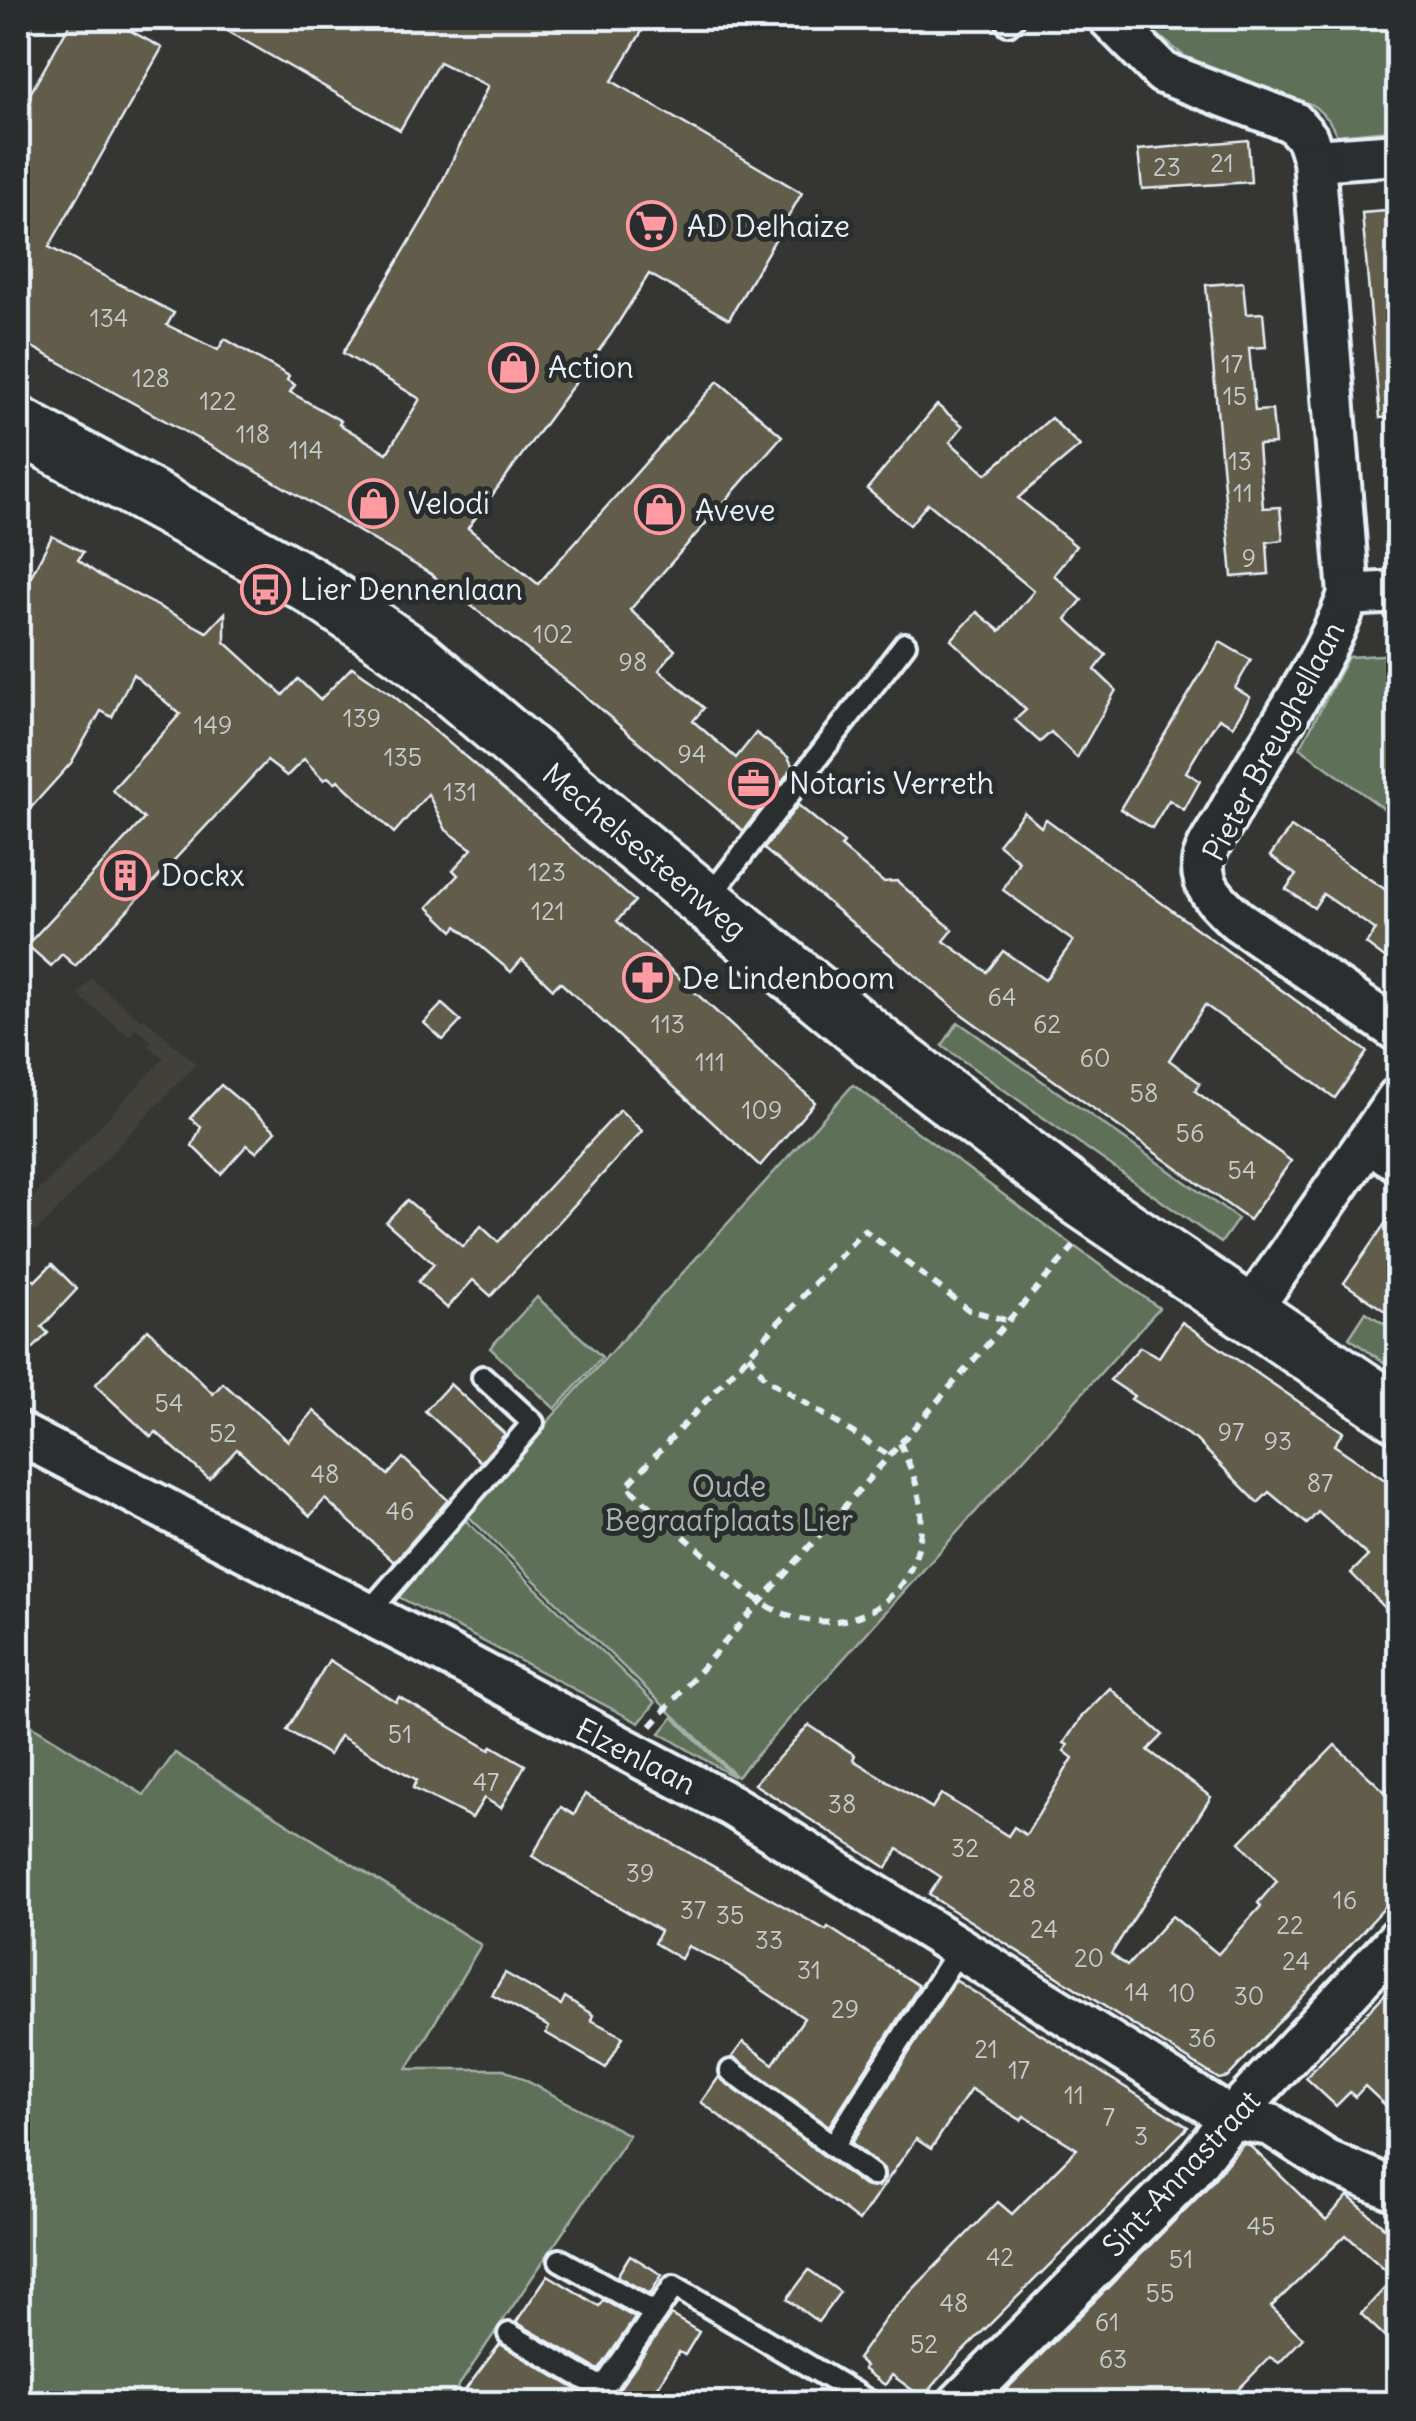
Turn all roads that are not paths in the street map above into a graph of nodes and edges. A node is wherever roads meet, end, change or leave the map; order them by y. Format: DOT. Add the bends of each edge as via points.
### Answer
graph roads {
  1 [pos="1109,18"];
  2 [pos="1398,154"];
  3 [pos="1314,160"];
  4 [pos="19,434"];
  5 [pos="1398,592"];
  6 [pos="1350,595"];
  7 [pos="905,644"];
  8 [pos="706,902"];
  9 [pos="1398,1031"];
  10 [pos="1398,1098"];
  11 [pos="1362,1149"];
  12 [pos="1398,1173"];
  13 [pos="1249,1312"];
  14 [pos="483,1377"];
  15 [pos="1398,1414"];
  16 [pos="18,1433"];
  17 [pos="366,1615"];
  18 [pos="1398,1939"];
  19 [pos="959,1949"];
  20 [pos="730,2071"];
  21 [pos="1231,2118"];
  22 [pos="833,2146"];
  23 [pos="872,2175"];
  24 [pos="1398,2191"];
  25 [pos="560,2260"];
  26 [pos="655,2313"];
  27 [pos="509,2334"];
  28 [pos="597,2396"];
  29 [pos="874,2404"];
  30 [pos="958,2404"];
  1 -- 3 [label="street, Pieter Breughellaan" via="1162,73 1293,122"];
  2 -- 3 [label="street"];
  3 -- 6 [label="street, Pieter Breughellaan"];
  4 -- 8 [label="street, Mechelsesteenweg" via="308,584 416,658"];
  5 -- 6 [label="street, Pieter Breughellaan"];
  6 -- 9 [label="street, Pieter Breughellaan" via="1331,642 1202,861 1214,898 1237,920"];
  7 -- 8 [label="lane"];
  8 -- 13 [label="street, Mechelsesteenweg" via="877,1044 1103,1213"];
  10 -- 11 [label="street"];
  11 -- 12 [label="lane"];
  11 -- 13 [label="street"];
  13 -- 15 [label="street, Mechelsesteenweg"];
  14 -- 17 [label="lane" via="533,1423"];
  16 -- 17 [label="street, Elzenlaan"];
  17 -- 19 [label="street, Elzenlaan" via="732,1806"];
  18 -- 21 [label="street, Sint-Annastraat"];
  19 -- 21 [label="street, Elzenlaan"];
  19 -- 22 [label="lane"];
  20 -- 22 [label="lane"];
  21 -- 24 [label="street, Elzenlaan" via="1271,2125 1327,2160"];
  21 -- 30 [label="street, Sint-Annastraat" via="1188,2173"];
  22 -- 23 [label="lane"];
  25 -- 26 [label="lane"];
  26 -- 28 [label="lane"];
  26 -- 29 [label="lane" via="674,2286"];
  27 -- 28 [label="lane"];
}
